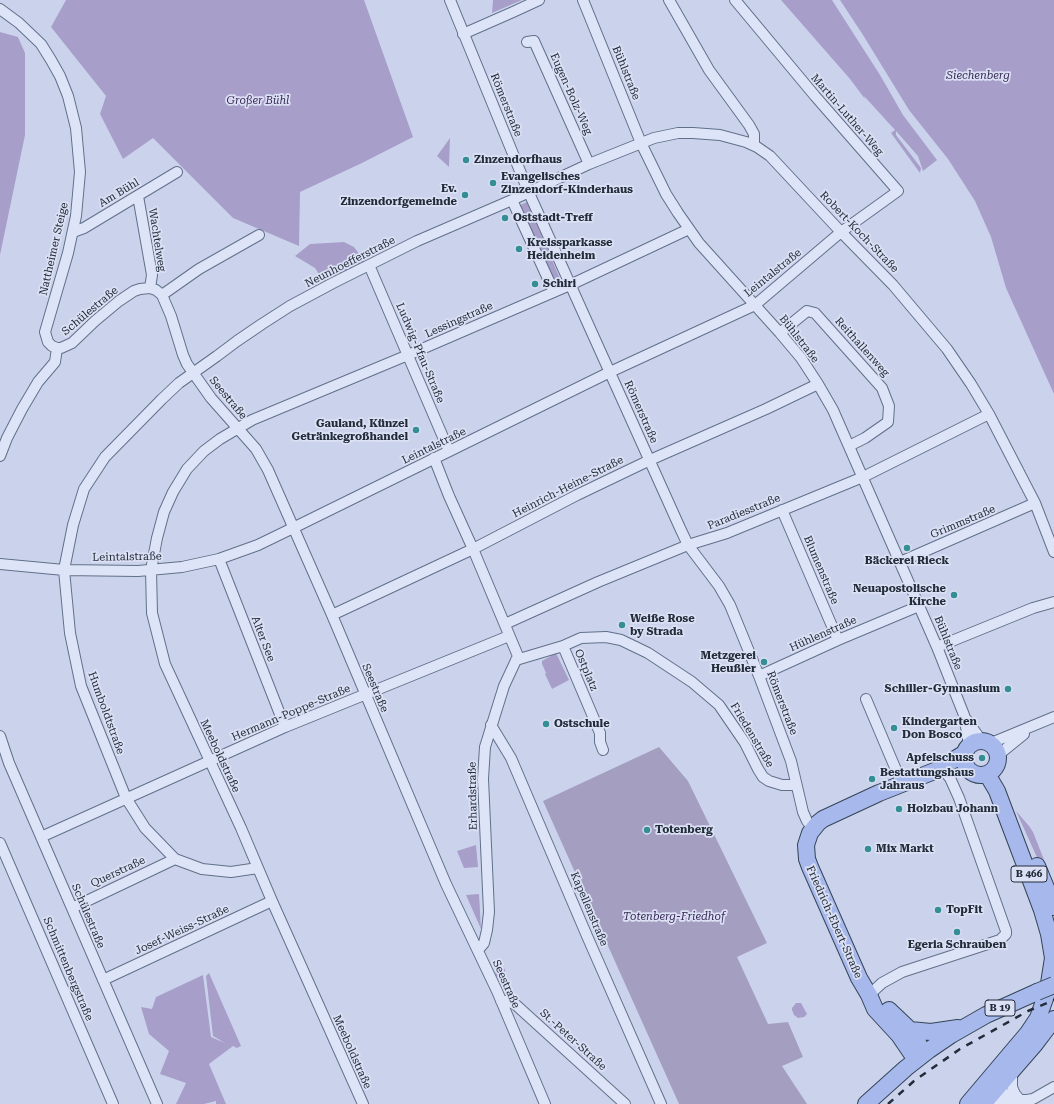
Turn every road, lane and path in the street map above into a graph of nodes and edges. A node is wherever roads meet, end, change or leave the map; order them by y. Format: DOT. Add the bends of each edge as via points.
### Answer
graph roads {
  1 [pos="450,0"];
  2 [pos="539,0"];
  3 [pos="583,0"];
  4 [pos="669,0"];
  5 [pos="735,0"];
  6 [pos="0,9"];
  7 [pos="463,34"];
  8 [pos="527,42"];
  9 [pos="641,143"];
  10 [pos="754,145"];
  11 [pos="589,164"];
  12 [pos="177,172"];
  13 [pos="529,193"];
  14 [pos="138,196"];
  15 [pos="512,200"];
  16 [pos="689,230"];
  17 [pos="73,232"];
  18 [pos="841,232"];
  19 [pos="259,235"];
  20 [pos="370,265"];
  21 [pos="570,285"];
  22 [pos="150,288"];
  23 [pos="554,292"];
  24 [pos="162,295"];
  25 [pos="755,305"];
  26 [pos="780,333"];
  27 [pos="57,348"];
  28 [pos="408,355"];
  29 [pos="610,372"];
  30 [pos="193,374"];
  31 [pos="818,384"];
  32 [pos="989,414"];
  33 [pos="238,429"];
  34 [pos="849,446"];
  35 [pos="449,451"];
  36 [pos="0,456"];
  37 [pos="434,458"];
  38 [pos="650,460"];
  39 [pos="863,477"];
  40 [pos="1035,504"];
  41 [pos="782,510"];
  42 [pos="293,528"];
  43 [pos="688,545"];
  44 [pos="473,549"];
  45 [pos="1054,552"];
  46 [pos="219,559"];
  47 [pos="900,562"];
  48 [pos="0,564"];
  49 [pos="64,570"];
  50 [pos="151,570"];
  51 [pos="1054,602"];
  52 [pos="919,606"];
  53 [pos="332,615"];
  54 [pos="505,624"];
  55 [pos="509,636"];
  56 [pos="838,640"];
  57 [pos="563,646"];
  58 [pos="937,647"];
  59 [pos="516,660"];
  60 [pos="760,676"];
  61 [pos="365,694"];
  62 [pos="866,699"];
  63 [pos="1054,717"];
  64 [pos="491,725"];
  65 [pos="1034,726"];
  66 [pos="285,727"];
  67 [pos="0,736"];
  68 [pos="603,750"];
  69 [pos="982,756"];
  70 [pos="209,761"];
  71 [pos="943,772"];
  72 [pos="796,784"];
  73 [pos="902,784"];
  74 [pos="126,798"];
  75 [pos="813,828"];
  76 [pos="41,837"];
  77 [pos="0,843"];
  78 [pos="175,859"];
  79 [pos="258,868"];
  80 [pos="272,901"];
  81 [pos="1054,907"];
  82 [pos="72,908"];
  83 [pos="478,950"];
  84 [pos="103,980"];
  85 [pos="1054,985"];
  86 [pos="869,995"];
  87 [pos="501,1002"];
  88 [pos="1054,1019"];
  89 [pos="966,1027"];
  90 [pos="910,1030"];
  91 [pos="916,1060"];
  92 [pos="1002,1076"];
  93 [pos="1054,1086"];
  94 [pos="1020,1101"];
  95 [pos="113,1104"];
  96 [pos="157,1104"];
  97 [pos="363,1104"];
  98 [pos="545,1104"];
  99 [pos="624,1104"];
  100 [pos="661,1104"];
  101 [pos="866,1104"];
  102 [pos="968,1104"];
  103 [pos="983,1104"];
  104 [pos="989,1104"];
  1 -- 7 [label="street, Römerstraße"];
  2 -- 7 [label="street"];
  3 -- 9 [label="street, Bühlstraße"];
  4 -- 10 [label="street" via="709,70 749,125 754,134"];
  5 -- 18 [label="street, Martin-Luther-Weg" via="898,191"];
  6 -- 17 [label="street, Nattheimer Steige" via="40,44 60,76 68,96 76,128 80,172"];
  7 -- 13 [label="street, Römerstraße"];
  8 -- 11 [label="street, Eugen-Bolz-Weg" via="534,41"];
  9 -- 10 [label="street, Robert-Koch-Straße" via="665,135 693,133 720,135"];
  9 -- 11 [label="street, Robert-Koch-Straße"];
  9 -- 16 [label="street, Bühlstraße" via="666,194"];
  10 -- 18 [label="street, Robert-Koch-Straße" via="775,161"];
  11 -- 13 [label="street, Robert-Koch-Straße"];
  12 -- 14 [label="street, Am Bühl"];
  13 -- 15 [label="street, Neunhoefferstraße"];
  13 -- 21 [label="street, Römerstraße"];
  14 -- 17 [label="street, Am Bühl"];
  14 -- 22 [label="street, Wachtelweg" via="152,275"];
  15 -- 20 [label="street, Neunhoefferstraße"];
  15 -- 23 [label="street"];
  16 -- 21 [label="street, Lessingstraße"];
  16 -- 25 [label="street, Bühlstraße"];
  17 -- 27 [label="street, Nattheimer Steige" via="45,332 48,342"];
  18 -- 25 [label="street, Leintalstraße"];
  18 -- 32 [label="street, Robert-Koch-Straße" via="893,285 947,349 972,384"];
  19 -- 24 [label="street" via="199,269"];
  20 -- 28 [label="street, Ludwig-Pfau-Straße"];
  20 -- 30 [label="street, Neunhoefferstraße" via="290,306"];
  21 -- 23 [label="street, Lessingstraße"];
  21 -- 29 [label="street, Römerstraße"];
  22 -- 24 [label="street"];
  22 -- 27 [label="street, Schülestraße" via="134,291 99,317 72,343"];
  23 -- 28 [label="street, Lessingstraße"];
  24 -- 30 [label="street, Seestraße" via="182,355"];
  25 -- 26 [label="street, Bühlstraße"];
  25 -- 29 [label="street, Leintalstraße"];
  26 -- 31 [label="street, Bühlstraße"];
  26 -- 34 [label="street, Reithallenweg" via="807,311 815,312 882,388 889,406 888,422"];
  27 -- 36 [label="street, Schülestraße" via="55,362 38,382 22,409"];
  28 -- 33 [label="street, Lessingstraße" via="252,420"];
  28 -- 35 [label="street, Ludwig-Pfau-Straße"];
  29 -- 35 [label="street, Leintalstraße"];
  29 -- 38 [label="street, Römerstraße"];
  30 -- 33 [label="street, Seestraße"];
  30 -- 49 [label="street, Humboldtstraße" via="162,399 105,457 84,489 73,525"];
  31 -- 34 [label="street, Bühlstraße"];
  31 -- 38 [label="street, Heinrich-Heine-Straße"];
  32 -- 39 [label="street, Paradiesstraße"];
  32 -- 40 [label="street, Robert-Koch-Straße"];
  33 -- 42 [label="street, Seestraße" via="262,459"];
  33 -- 50 [label="street, Meeboldstraße" via="204,451 187,470 173,492 162,519"];
  34 -- 39 [label="street, Bühlstraße"];
  35 -- 37 [label="street, Leintalstraße"];
  37 -- 42 [label="street, Leintalstraße"];
  37 -- 44 [label="street"];
  38 -- 43 [label="street, Römerstraße"];
  38 -- 44 [label="street, Heinrich-Heine-Straße"];
  39 -- 41 [label="street, Paradiesstraße"];
  39 -- 47 [label="street, Bühlstraße"];
  40 -- 45 [label="street, Robert-Koch-Straße"];
  40 -- 47 [label="street, Grimmstraße"];
  41 -- 43 [label="street, Paradiesstraße" via="727,533"];
  41 -- 56 [label="street, Blumenstraße"];
  42 -- 46 [label="street, Leintalstraße" via="258,545"];
  42 -- 53 [label="street, Seestraße"];
  43 -- 54 [label="street, Paradiesstraße"];
  43 -- 60 [label="street, Römerstraße" via="730,605"];
  44 -- 53 [label="street, Heinrich-Heine-Straße"];
  44 -- 54 [label="street"];
  46 -- 50 [label="street, Leintalstraße"];
  46 -- 66 [label="street, Alter See"];
  47 -- 52 [label="street, Bühlstraße"];
  48 -- 49 [label="street, Leintalstraße"];
  49 -- 50 [label="street, Leintalstraße"];
  49 -- 74 [label="street, Humboldtstraße" via="70,633 81,686"];
  50 -- 70 [label="street, Meeboldstraße" via="152,613 165,664"];
  51 -- 58 [label="street"];
  52 -- 56 [label="street, Hühlenstraße"];
  52 -- 58 [label="street, Bühlstraße"];
  53 -- 61 [label="street, Seestraße"];
  54 -- 55 [label="street"];
  55 -- 59 [label="street" via="518,656"];
  55 -- 61 [label="street, Hermann-Poppe-Straße"];
  56 -- 60 [label="street, Hühlenstraße"];
  57 -- 59 [label="street, Ostplatz"];
  57 -- 68 [label="street, Ostplatz" via="600,733"];
  57 -- 72 [label="street, Friedenstraße" via="581,638 606,637 621,640 648,653 692,682 719,705 745,743 763,777 782,785"];
  58 -- 69 [label="street, Bühlstraße"];
  59 -- 64 [label="street, Erhardstraße"];
  60 -- 72 [label="street, Römerstraße" via="791,760"];
  61 -- 66 [label="street, Hermann-Poppe-Straße"];
  61 -- 83 [label="street, Seestraße" via="446,884"];
  62 -- 73 [label="street"];
  63 -- 65 [label="street"];
  64 -- 83 [label="street, Erhardstraße" via="485,747 483,779 489,912 484,943"];
  64 -- 100 [label="street, Kapellenstraße" via="511,758"];
  65 -- 69 [label="street"];
  65 -- 69 [label="street" via="1008,746"];
  66 -- 70 [label="street, Hermann-Poppe-Straße"];
  67 -- 76 [label="street, Schülestraße"];
  69 -- 71 [label="main road"];
  69 -- 81 [label="main road, B 466"];
  69 -- 92 [label="main road, B 466" via="1040,904 1050,934 1053,958 1048,990 1038,1018"];
  70 -- 74 [label="street, Hermann-Poppe-Straße"];
  70 -- 79 [label="street, Meeboldstraße"];
  71 -- 73 [label="main road"];
  71 -- 86 [label="street" via="959,798 1006,934 1000,940 902,972 882,983"];
  72 -- 75 [label="street, Römerstraße" via="803,812"];
  73 -- 75 [label="main road" via="828,817"];
  74 -- 76 [label="street, Hermann-Poppe-Straße"];
  74 -- 78 [label="street, Humboldtstraße" via="146,828"];
  75 -- 86 [label="main road, Friedrich-Ebert-Straße" via="806,845 810,868 840,938"];
  76 -- 82 [label="street, Schülestraße"];
  77 -- 95 [label="street, Schmittenbergstraße"];
  78 -- 79 [label="street, Humboldtstraße" via="202,869 231,872"];
  78 -- 82 [label="street, Querstraße"];
  79 -- 80 [label="street, Meeboldstraße"];
  80 -- 84 [label="street, Josef-Weiss-Straße"];
  80 -- 97 [label="street, Meeboldstraße"];
  82 -- 84 [label="street, Schülestraße"];
  83 -- 87 [label="street, Seestraße"];
  84 -- 96 [label="street, Schülestraße"];
  85 -- 89 [label="main road, B 19, bridge" via="999,1008"];
  86 -- 90 [label="main road, Friedrich-Ebert-Straße"];
  86 -- 91 [label="main road, Friedrich-Ebert-Straße" via="875,1009 899,1035"];
  87 -- 98 [label="street, Seestraße"];
  87 -- 99 [label="street, St.-Peter-Straße" via="508,1001 516,1005"];
  88 -- 92 [label="main road, B 466" via="1044,1033"];
  89 -- 90 [label="main road" via="931,1032"];
  89 -- 91 [label="main road, B 19"];
  90 -- 91 [label="main road, Friedrich-Ebert-Straße" via="918,1041"];
  91 -- 101 [label="main road, B 19"];
  92 -- 94 [label="street" via="1011,1083"];
  92 -- 94 [label="street" via="1006,1095"];
  92 -- 102 [label="main road, B 466"];
  92 -- 103 [label="main road, B 466"];
  93 -- 94 [label="street" via="1036,1098"];
  94 -- 104 [label="street" via="1004,1099"];
}
